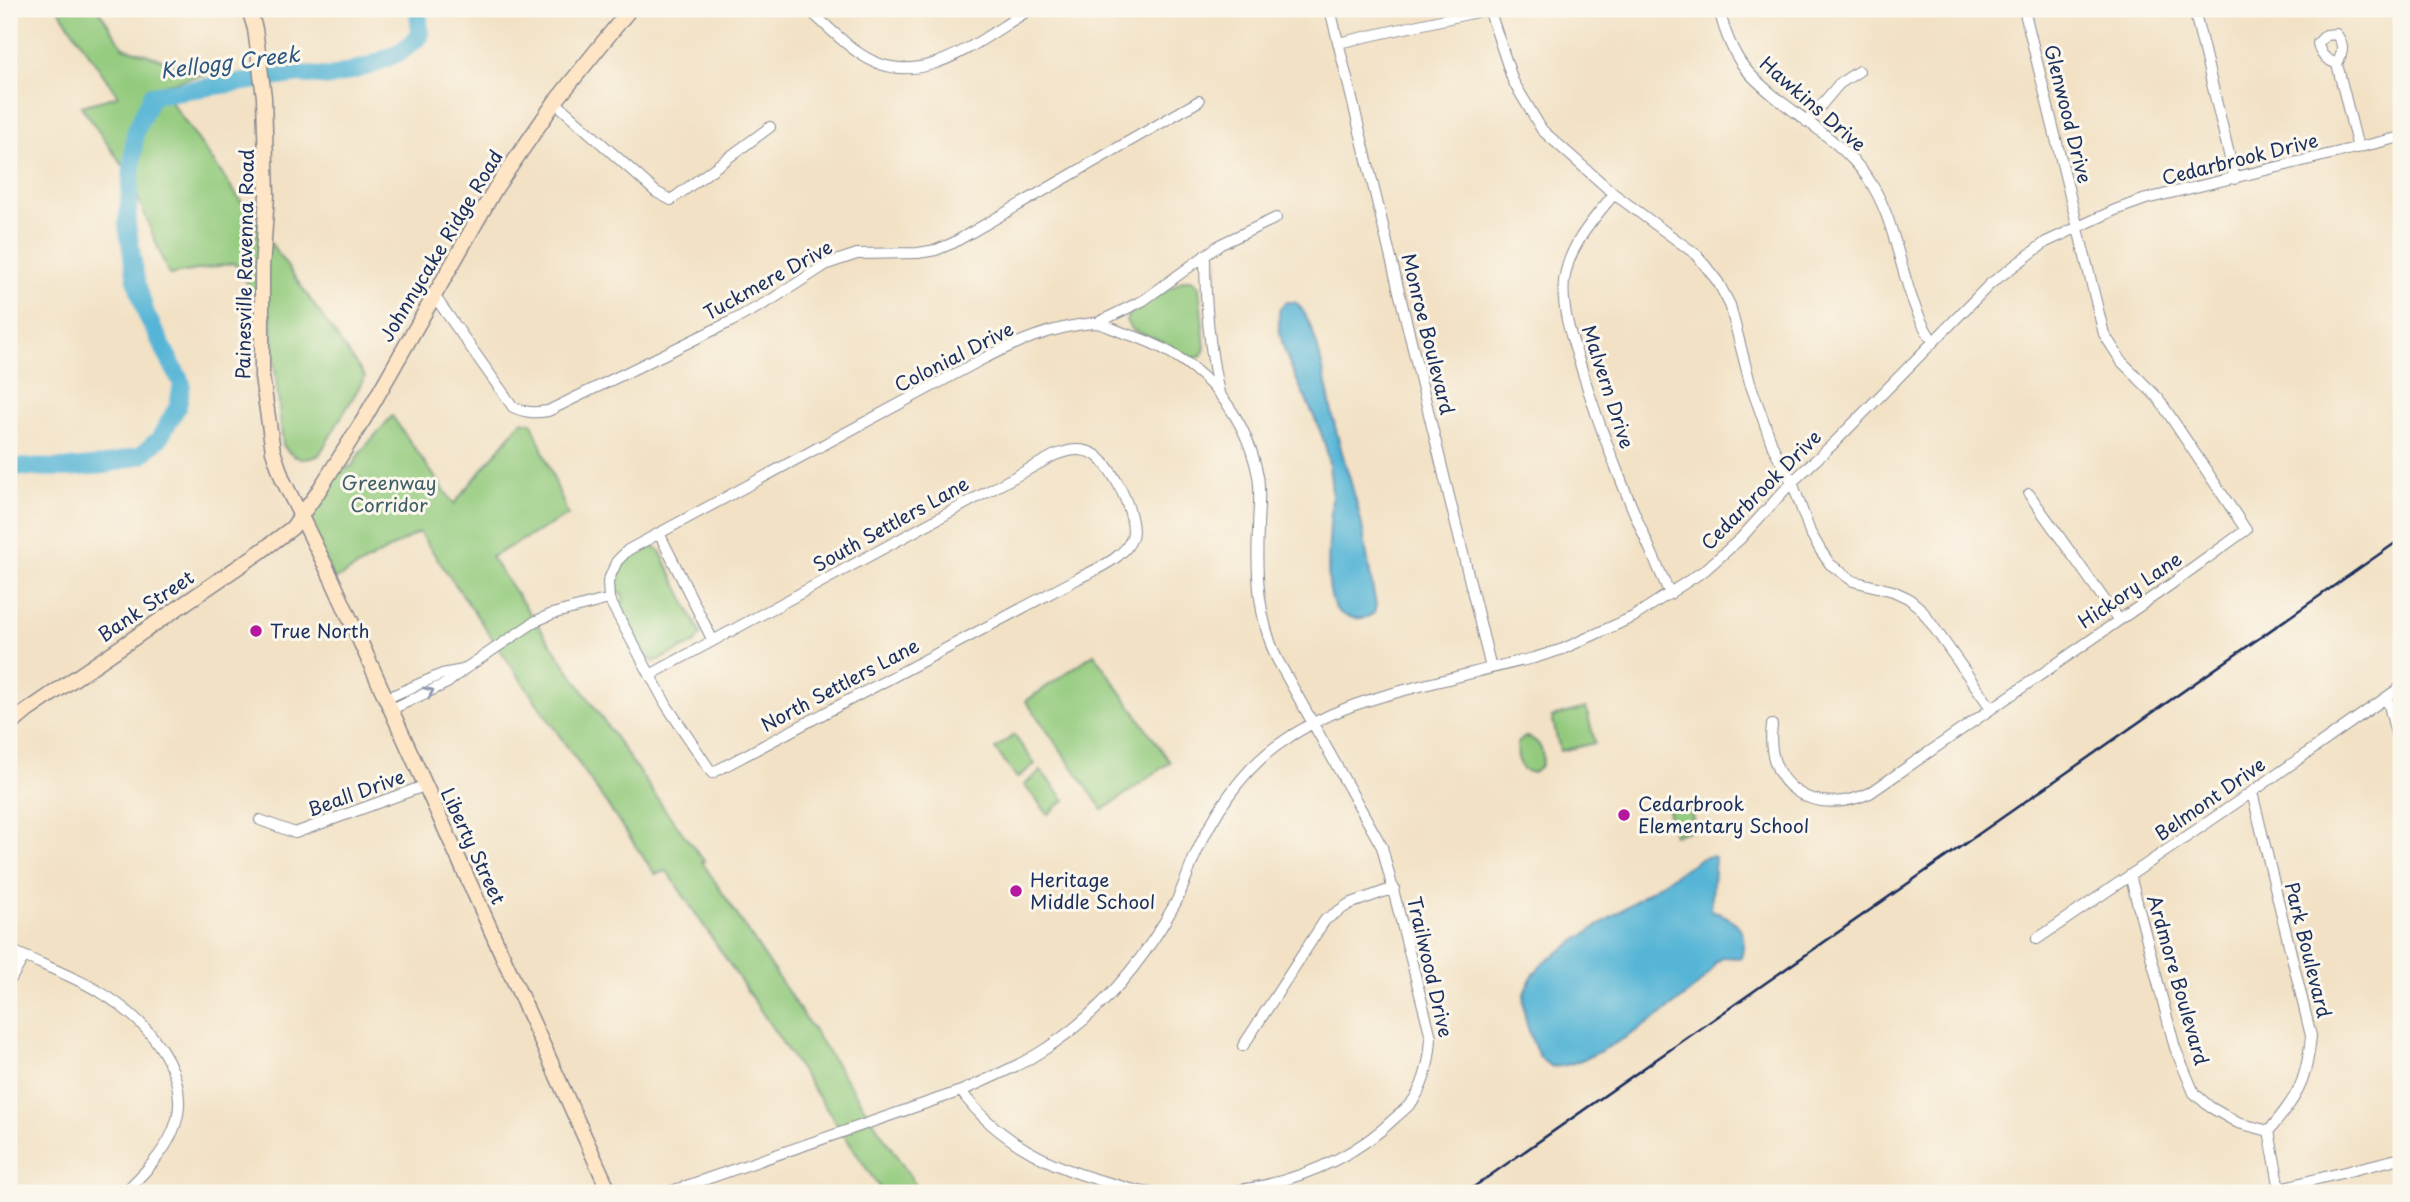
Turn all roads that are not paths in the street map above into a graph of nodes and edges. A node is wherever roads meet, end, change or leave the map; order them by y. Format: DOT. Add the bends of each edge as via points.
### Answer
graph roads {
  1 [pos="249,9"];
  2 [pos="630,9"];
  3 [pos="807,9"];
  4 [pos="1331,9"];
  5 [pos="1489,9"];
  6 [pos="1719,9"];
  7 [pos="2024,9"];
  8 [pos="2194,9"];
  9 [pos="1026,12"];
  10 [pos="1338,43"];
  11 [pos="2337,64"];
  12 [pos="1859,71"];
  13 [pos="1199,101"];
  14 [pos="555,102"];
  15 [pos="1807,122"];
  16 [pos="770,127"];
  17 [pos="2401,137"];
  18 [pos="2358,148"];
  19 [pos="2235,179"];
  20 [pos="1614,194"];
  21 [pos="1276,218"];
  22 [pos="2077,227"];
  23 [pos="1205,255"];
  24 [pos="433,294"];
  25 [pos="1097,323"];
  26 [pos="1933,340"];
  27 [pos="1219,393"];
  28 [pos="1791,482"];
  29 [pos="2029,494"];
  30 [pos="1129,510"];
  31 [pos="301,515"];
  32 [pos="659,533"];
  33 [pos="1670,594"];
  34 [pos="609,599"];
  35 [pos="2118,619"];
  36 [pos="713,641"];
  37 [pos="1491,668"];
  38 [pos="650,675"];
  39 [pos="2401,687"];
  40 [pos="2387,697"];
  41 [pos="389,703"];
  42 [pos="1991,708"];
  43 [pos="1312,723"];
  44 [pos="1772,725"];
  45 [pos="9,726"];
  46 [pos="2401,754"];
  47 [pos="424,786"];
  48 [pos="2252,792"];
  49 [pos="260,820"];
  50 [pos="2130,875"];
  51 [pos="1394,888"];
  52 [pos="2037,939"];
  53 [pos="9,949"];
  54 [pos="24,957"];
  55 [pos="9,982"];
  56 [pos="1243,1046"];
  57 [pos="961,1091"];
  58 [pos="2269,1132"];
  59 [pos="2401,1158"];
  60 [pos="2280,1189"];
  61 [pos="124,1193"];
  62 [pos="610,1193"];
  63 [pos="666,1193"];
  64 [pos="1152,1193"];
  65 [pos="1221,1193"];
  66 [pos="2261,1193"];
  1 -- 31 [label="street, Painesville Ravenna Road" via="264,97 267,195 262,377 273,451"];
  2 -- 14 [label="street, Johnnycake Ridge Road"];
  3 -- 9 [label="street" via="858,52 887,66 918,69 947,59"];
  4 -- 10 [label="street, Monroe Boulevard"];
  5 -- 10 [label="street"];
  5 -- 20 [label="street" via="1513,81 1542,130"];
  6 -- 15 [label="street, Hawkins Drive" via="1744,68"];
  7 -- 22 [label="street, Glenwood Drive"];
  8 -- 19 [label="street"];
  10 -- 37 [label="street, Monroe Boulevard"];
  11 -- 18 [label="street"];
  12 -- 15 [label="street" via="1839,84"];
  13 -- 24 [label="street, Tuckmere Drive" via="953,243 918,253 857,254 827,264 732,321 548,411 534,413 513,407"];
  14 -- 16 [label="street" via="671,201"];
  14 -- 24 [label="street, Johnnycake Ridge Road" via="495,189"];
  15 -- 26 [label="street, Hawkins Drive" via="1857,163 1877,192 1919,320"];
  17 -- 18 [label="street, Cedarbrook Drive"];
  18 -- 19 [label="street, Cedarbrook Drive"];
  19 -- 22 [label="street, Cedarbrook Drive" via="2146,199"];
  20 -- 28 [label="street" via="1696,255 1718,282 1730,305 1773,447"];
  20 -- 33 [label="street, Malvern Drive" via="1575,245 1564,282 1565,303 1570,332 1612,458"];
  21 -- 23 [label="street, Colonial Drive"];
  22 -- 26 [label="street, Cedarbrook Drive" via="2014,264"];
  22 -- 35 [label="street, Hickory Lane" via="2101,324 2112,349 2158,398 2246,530"];
  23 -- 25 [label="street, Colonial Drive" via="1144,300"];
  23 -- 27 [label="street" via="1205,298"];
  24 -- 31 [label="street, Johnnycake Ridge Road" via="345,451"];
  25 -- 27 [label="street" via="1164,349 1200,372"];
  25 -- 32 [label="street, Colonial Drive" via="1037,335 1003,349"];
  26 -- 28 [label="street, Cedarbrook Drive"];
  27 -- 43 [label="street" via="1254,457 1258,590 1265,627"];
  28 -- 33 [label="street, Cedarbrook Drive" via="1740,538"];
  28 -- 42 [label="street" via="1830,564 1853,581 1893,591 1921,609"];
  29 -- 35 [label="street"];
  30 -- 36 [label="street, South Settlers Lane" via="1109,470 1092,453 1076,449 1055,455"];
  30 -- 38 [label="street, North Settlers Lane" via="1132,537 1111,560 712,773"];
  31 -- 41 [label="street, Liberty Street"];
  31 -- 45 [label="street, Bank Street" via="292,528 260,552"];
  32 -- 34 [label="street, Colonial Drive" via="617,561 608,582"];
  32 -- 36 [label="street"];
  33 -- 37 [label="street, Cedarbrook Drive" via="1633,617 1563,649"];
  34 -- 38 [label="street, North Settlers Lane"];
  34 -- 41 [label="street" via="552,614 522,628 447,684"];
  35 -- 42 [label="street, Hickory Lane"];
  36 -- 38 [label="street, South Settlers Lane"];
  37 -- 43 [label="street, Cedarbrook Drive" via="1367,699"];
  39 -- 40 [label="street, Belmont Drive"];
  40 -- 46 [label="street"];
  40 -- 48 [label="street, Belmont Drive"];
  41 -- 47 [label="street, Liberty Street"];
  42 -- 44 [label="street, Hickory Lane" via="1870,793 1836,803 1818,802 1790,786 1773,761"];
  43 -- 51 [label="street, Trailwood Drive" via="1382,847"];
  43 -- 57 [label="street, Cedarbrook Drive" via="1274,748 1235,788 1195,855 1176,901 1138,963 1117,987 1067,1034 1030,1058"];
  47 -- 49 [label="street, Beall Drive" via="295,833"];
  47 -- 62 [label="street, Liberty Street"];
  48 -- 50 [label="street, Belmont Drive"];
  48 -- 58 [label="street, Park Boulevard" via="2311,1036 2308,1066 2298,1093"];
  50 -- 52 [label="street, Belmont Drive"];
  50 -- 58 [label="street, Ardmore Boulevard" via="2175,1048 2194,1093 2238,1123"];
  51 -- 56 [label="street" via="1349,904 1325,920"];
  51 -- 65 [label="street, Trailwood Drive" via="1431,1037 1430,1062 1414,1099 1384,1129 1342,1157 1297,1177"];
  53 -- 54 [label="street"];
  54 -- 55 [label="street"];
  54 -- 61 [label="street" via="118,1004 156,1041 171,1063 179,1092 173,1133"];
  57 -- 63 [label="street"];
  57 -- 64 [label="street" via="1006,1137 1047,1163"];
  58 -- 60 [label="street"];
  59 -- 60 [label="street" via="2320,1185"];
  60 -- 66 [label="street"];
}
